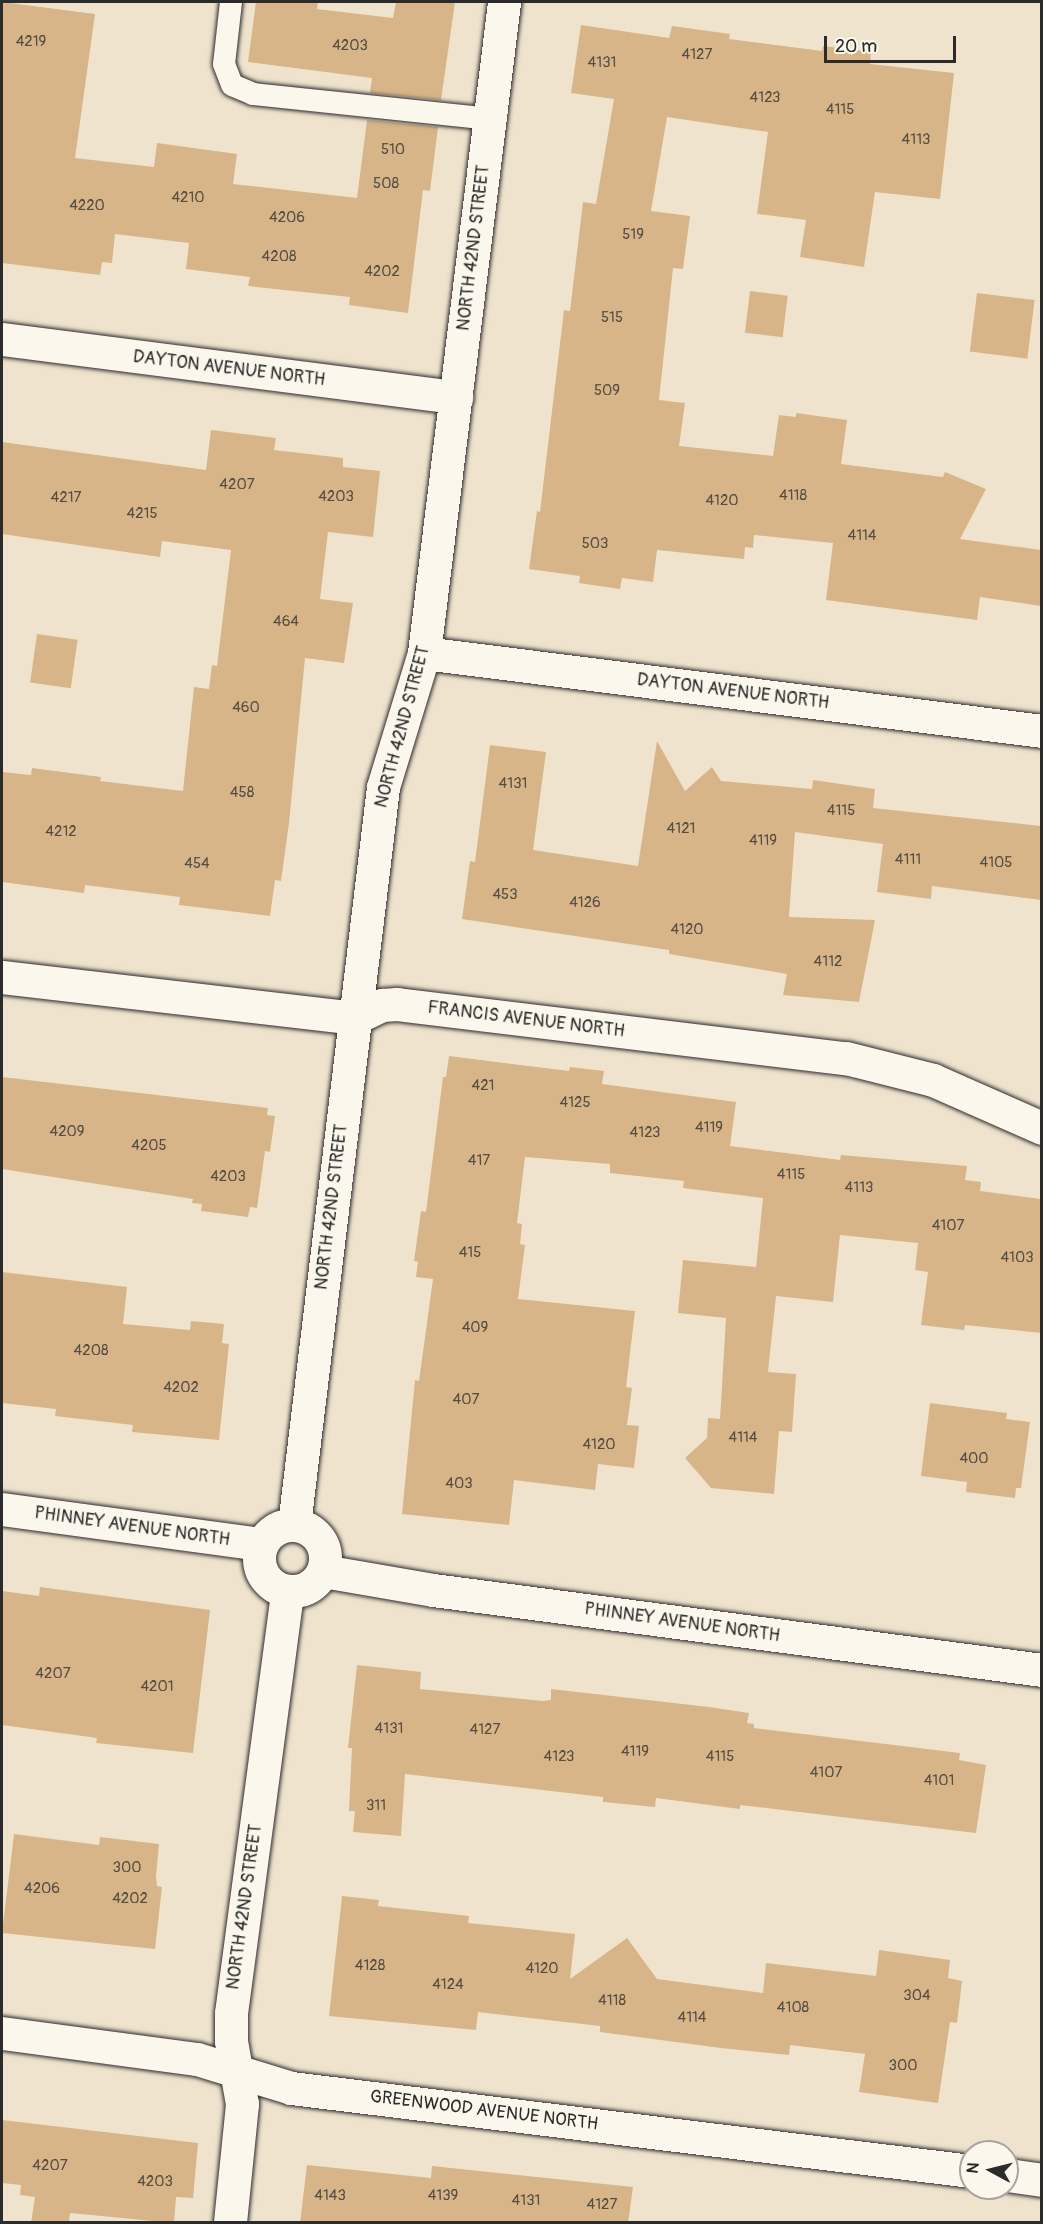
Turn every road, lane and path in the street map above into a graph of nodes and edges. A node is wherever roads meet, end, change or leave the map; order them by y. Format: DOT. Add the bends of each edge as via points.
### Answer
graph roads {
  1 [pos="231,2"];
  2 [pos="504,2"];
  3 [pos="490,119"];
  4 [pos="2,339"];
  5 [pos="456,397"];
  6 [pos="424,653"];
  7 [pos="1041,731"];
  8 [pos="2,977"];
  9 [pos="355,1018"];
  10 [pos="1041,1128"];
  11 [pos="2,1509"];
  12 [pos="294,1525"];
  13 [pos="262,1544"];
  14 [pos="323,1571"];
  15 [pos="287,1591"];
  16 [pos="1041,1670"];
  17 [pos="2,2032"];
  18 [pos="235,2069"];
  19 [pos="959,2170"];
  20 [pos="1019,2177"];
  21 [pos="1041,2180"];
  22 [pos="230,2223"];
  1 -- 3 [label="lane" via="224,64 232,85 254,94"];
  2 -- 3 [label="street, NORTH 42ND STREET"];
  3 -- 5 [label="street, NORTH 42ND STREET"];
  4 -- 5 [label="street, DAYTON AVENUE NORTH"];
  5 -- 6 [label="street, NORTH 42ND STREET"];
  6 -- 7 [label="street, DAYTON AVENUE NORTH"];
  6 -- 9 [label="street, NORTH 42ND STREET" via="383,787"];
  8 -- 9 [label="street"];
  9 -- 10 [label="street, FRANCIS AVENUE NORTH" via="382,1005 397,1004 846,1058 933,1080"];
  9 -- 12 [label="street, NORTH 42ND STREET"];
  11 -- 13 [label="street, PHINNEY AVENUE NORTH"];
  12 -- 13 [label="street" via="278,1528"];
  12 -- 14 [label="street" via="313,1532 321,1540 326,1560"];
  13 -- 15 [label="street" via="259,1561 265,1578"];
  14 -- 15 [label="street" via="309,1587"];
  14 -- 16 [label="street, PHINNEY AVENUE NORTH" via="433,1590"];
  15 -- 18 [label="street, NORTH 42ND STREET" via="231,2013"];
  17 -- 18 [label="street, GREENWOOD AVENUE NORTH" via="166,2054"];
  18 -- 19 [label="street, GREENWOOD AVENUE NORTH" via="291,2088"];
  18 -- 22 [label="street, NORTH 42ND STREET" via="243,2104"];
  20 -- 21 [label="street"];
}
